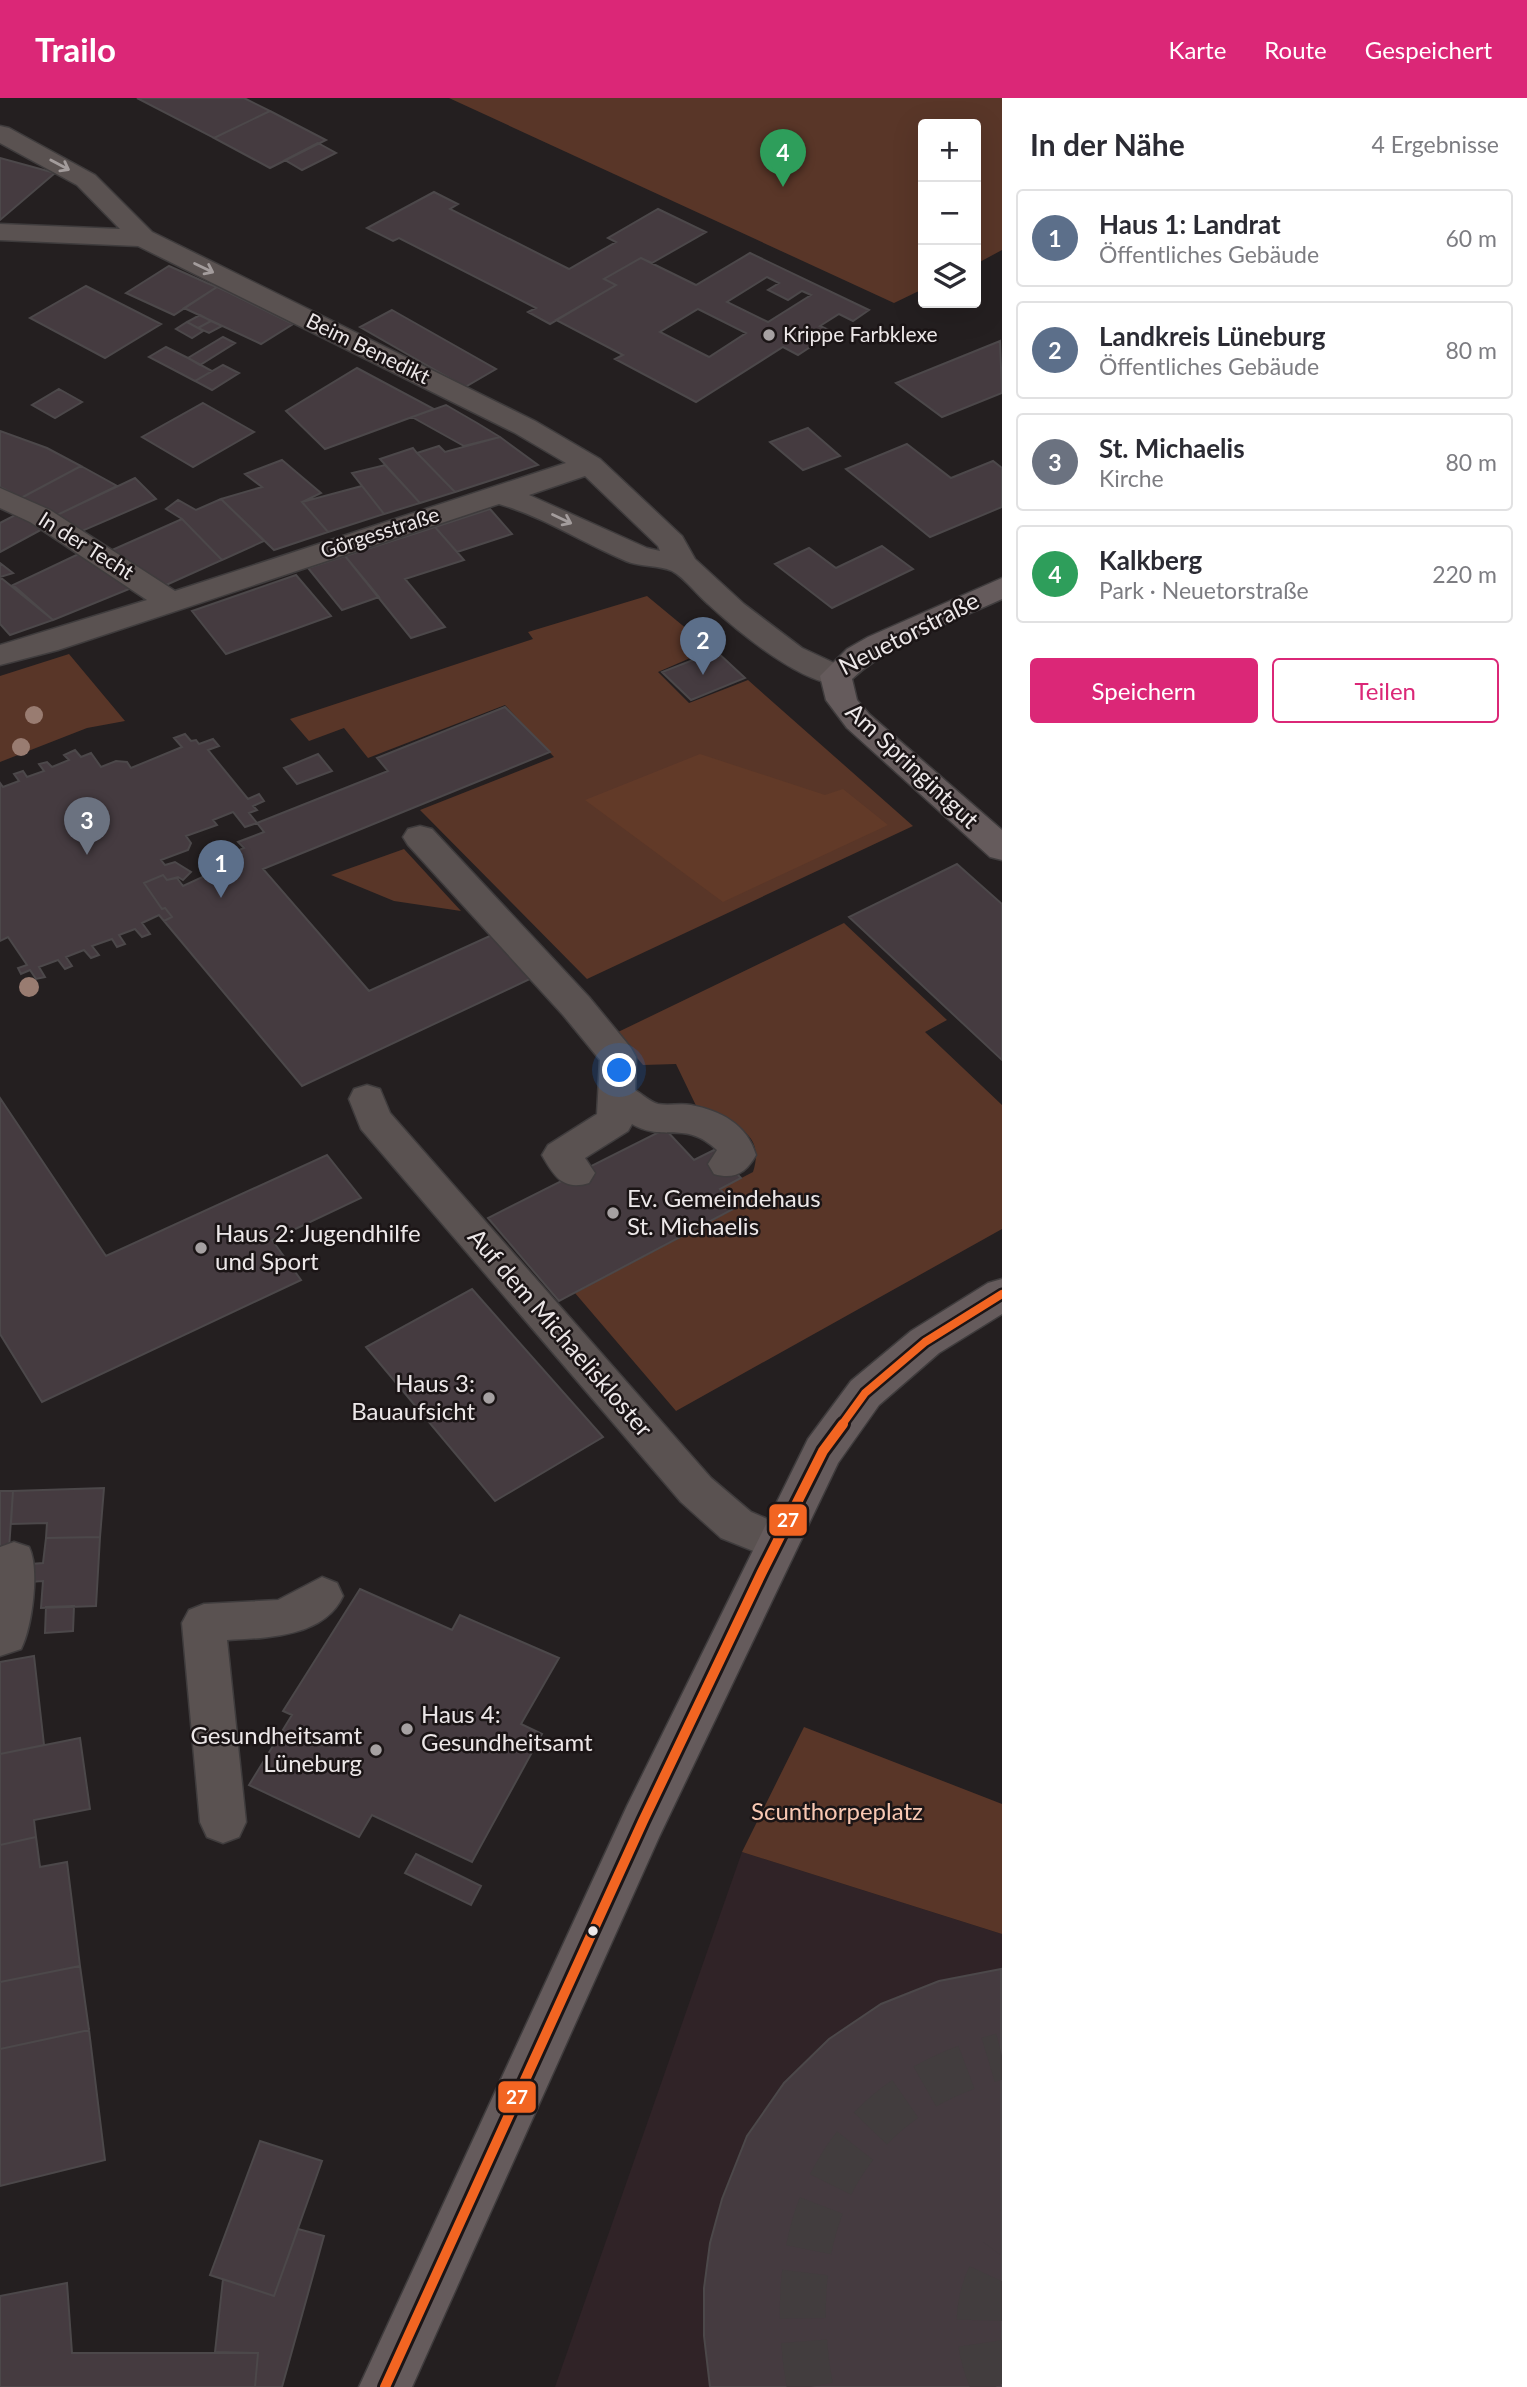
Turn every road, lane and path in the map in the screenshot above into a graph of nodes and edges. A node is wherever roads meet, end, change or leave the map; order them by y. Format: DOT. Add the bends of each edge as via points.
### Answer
graph roads {
  1 [pos="0,133"];
  2 [pos="0,232"];
  3 [pos="143,237"];
  4 [pos="590,465"];
  5 [pos="498,495"];
  6 [pos="0,497"];
  7 [pos="682,564"];
  8 [pos="1002,587"];
  9 [pos="169,601"];
  10 [pos="0,656"];
  11 [pos="836,676"];
  12 [pos="420,837"];
  13 [pos="1002,849"];
  14 [pos="616,1096"];
  15 [pos="367,1099"];
  16 [pos="727,1164"];
  17 [pos="576,1173"];
  18 [pos="1002,1294"];
  19 [pos="776,1542"];
  20 [pos="14,1560"];
  21 [pos="322,1595"];
  22 [pos="0,1637"];
  23 [pos="223,1822"];
  24 [pos="385,2387"];
  1 -- 3 [label="street, Beim Benedikt, one-way" via="86,180"];
  2 -- 3 [label="street, Beim Benedikt"];
  3 -- 4 [label="street, Beim Benedikt, one-way" via="525,427"];
  4 -- 5 [label="street, Görgesstraße"];
  4 -- 7 [label="street, Neuetorstraße" via="671,541"];
  5 -- 7 [label="street, one-way" via="530,504 639,556"];
  5 -- 9 [label="street, Görgesstraße"];
  6 -- 9 [label="street, In der Techt" via="40,516"];
  7 -- 11 [label="street, Neuetorstraße" via="791,655"];
  8 -- 11 [label="main road, Neuetorstraße" via="879,644"];
  9 -- 10 [label="street, Görgesstraße"];
  11 -- 13 [label="main road, Am Springintgut" via="842,704"];
  12 -- 14 [label="street" via="618,1057"];
  14 -- 16 [label="street" via="649,1116 690,1119 716,1127 734,1144 737,1155"];
  14 -- 17 [label="street" via="615,1121 561,1155"];
  15 -- 19 [label="street, Auf dem Michaeliskloster" via="374,1119 696,1490 736,1525"];
  18 -- 19 [label="main road" via="925,1342 865,1393 823,1451"];
  19 -- 24 [label="main road" via="643,1821"];
  20 -- 22 [label="street" via="6,1636"];
  21 -- 23 [label="street" via="284,1618 204,1623"];
}
